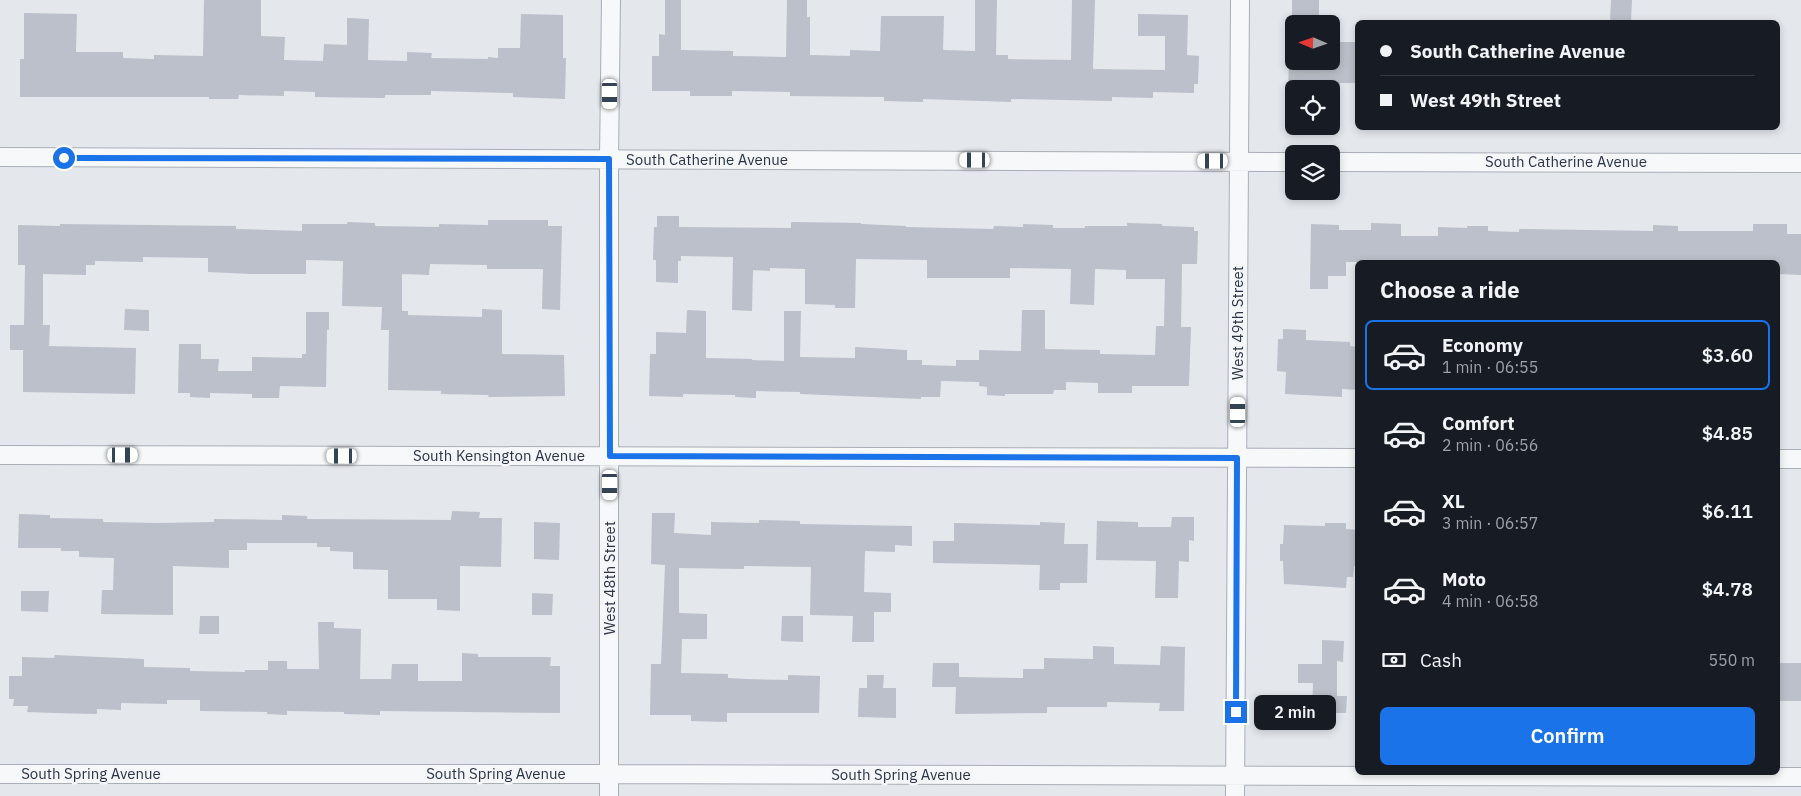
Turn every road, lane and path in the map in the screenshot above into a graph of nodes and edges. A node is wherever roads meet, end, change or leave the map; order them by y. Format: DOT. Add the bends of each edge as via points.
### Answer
graph roads {
  1 [pos="611,0"];
  2 [pos="1240,0"];
  3 [pos="0,157"];
  4 [pos="609,159"];
  5 [pos="1239,161"];
  6 [pos="1285,162"];
  7 [pos="1340,162"];
  8 [pos="1801,163"];
  9 [pos="0,455"];
  10 [pos="610,456"];
  11 [pos="1237,458"];
  12 [pos="1355,458"];
  13 [pos="1780,459"];
  14 [pos="1801,459"];
  15 [pos="0,774"];
  16 [pos="610,774"];
  17 [pos="1235,776"];
  18 [pos="1801,777"];
  19 [pos="610,796"];
  20 [pos="1235,796"];
  1 -- 4 [label="street, West 48th Street"];
  2 -- 5 [label="street, West 49th Street"];
  3 -- 4 [label="street, South Catherine Avenue"];
  4 -- 5 [label="street, South Catherine Avenue"];
  4 -- 10 [label="street, West 48th Street"];
  5 -- 6 [label="street, South Catherine Avenue"];
  5 -- 11 [label="street, West 49th Street"];
  7 -- 8 [label="street, South Catherine Avenue"];
  9 -- 10 [label="street, South Kensington Avenue"];
  10 -- 11 [label="street, South Kensington Avenue"];
  10 -- 16 [label="street, West 48th Street"];
  11 -- 12 [label="street, South Kensington Avenue"];
  11 -- 17 [label="street, West 49th Street"];
  13 -- 14 [label="street"];
  15 -- 16 [label="street, South Spring Avenue"];
  16 -- 17 [label="street, South Spring Avenue"];
  16 -- 19 [label="street, West 48th Street"];
  17 -- 18 [label="street, South Spring Avenue"];
  17 -- 20 [label="street, West 49th Street"];
}
